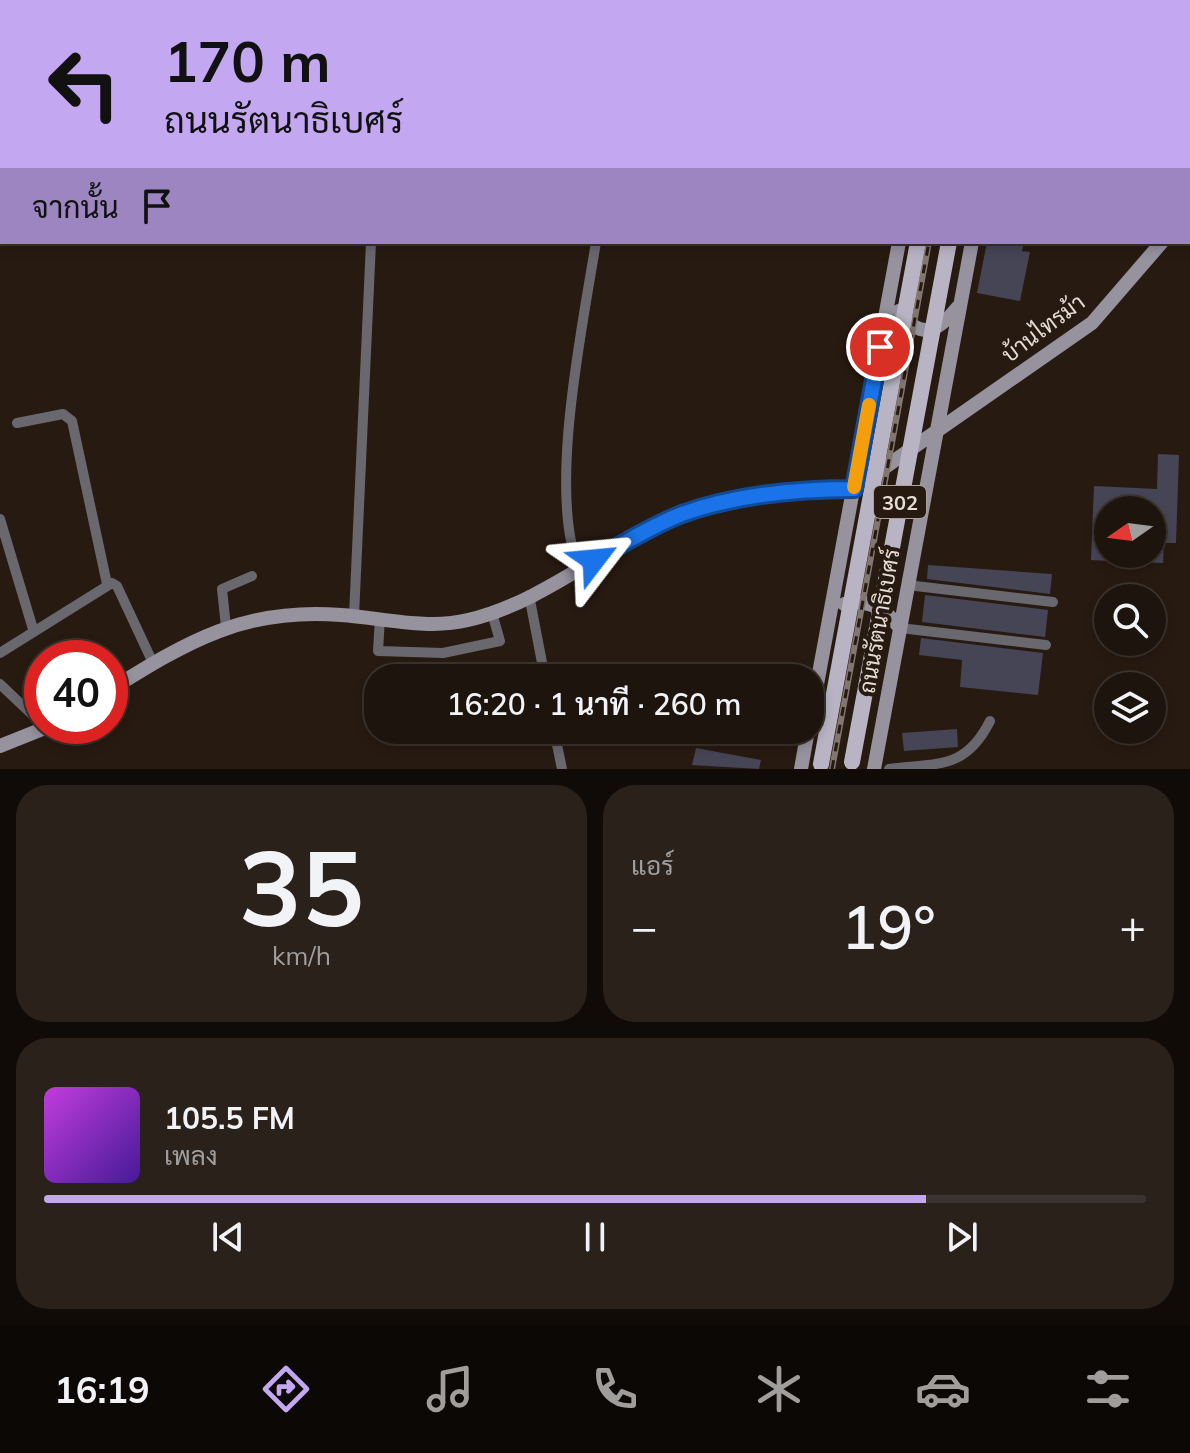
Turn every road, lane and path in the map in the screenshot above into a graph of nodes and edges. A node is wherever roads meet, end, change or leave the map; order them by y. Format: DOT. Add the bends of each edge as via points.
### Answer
graph roads {
  1 [pos="371,244"];
  2 [pos="596,244"];
  3 [pos="899,244"];
  4 [pos="918,244"];
  5 [pos="949,244"];
  6 [pos="972,244"];
  7 [pos="1160,244"];
  8 [pos="891,291"];
  9 [pos="960,305"];
  10 [pos="17,423"];
  11 [pos="935,434"];
  12 [pos="854,489"];
  13 [pos="0,519"];
  14 [pos="579,568"];
  15 [pos="252,576"];
  16 [pos="107,584"];
  17 [pos="907,585"];
  18 [pos="529,595"];
  19 [pos="1053,602"];
  20 [pos="492,613"];
  21 [pos="831,613"];
  22 [pos="354,616"];
  23 [pos="380,618"];
  24 [pos="226,627"];
  25 [pos="900,628"];
  26 [pos="33,629"];
  27 [pos="1046,645"];
  28 [pos="0,653"];
  29 [pos="153,663"];
  30 [pos="542,664"];
  31 [pos="821,664"];
  32 [pos="128,679"];
  33 [pos="0,684"];
  34 [pos="24,706"];
  35 [pos="990,721"];
  36 [pos="24,736"];
  37 [pos="557,744"];
  38 [pos="805,744"];
  39 [pos="0,746"];
  40 [pos="851,765"];
  41 [pos="820,766"];
  42 [pos="562,769"];
  43 [pos="801,769"];
  44 [pos="874,769"];
  45 [pos="889,769"];
  1 -- 22 [label="street"];
  2 -- 14 [label="street" via="572,392 567,506 570,547"];
  3 -- 8 [label="main road, 302"];
  4 -- 41 [label="main road, ถนนรัตนาธิเบศร์ / 302, bridge"];
  5 -- 40 [label="main road, ถนนรัตนาธิเบศร์ / 302, bridge"];
  6 -- 9 [label="main road, ถนนรัตนาธิเบศร์ / 302"];
  7 -- 11 [label="main road, บ้านไทรม้า" via="1092,323"];
  8 -- 9 [label="main road" via="909,325 920,330 932,330"];
  8 -- 12 [label="main road, 302"];
  9 -- 11 [label="main road, ถนนรัตนาธิเบศร์ / 302"];
  10 -- 16 [label="street" via="63,414 72,421"];
  11 -- 12 [label="main road, 302"];
  11 -- 17 [label="main road, ถนนรัตนาธิเบศร์ / 302"];
  12 -- 14 [label="main road" via="797,492 696,510"];
  12 -- 21 [label="main road, 302"];
  13 -- 26 [label="street"];
  14 -- 18 [label="main road"];
  15 -- 24 [label="street" via="222,589"];
  16 -- 26 [label="street"];
  16 -- 29 [label="street" via="117,586"];
  17 -- 19 [label="street"];
  17 -- 25 [label="main road, ถนนรัตนาธิเบศร์ / 302"];
  18 -- 20 [label="main road"];
  18 -- 30 [label="street"];
  20 -- 23 [label="main road" via="437,624"];
  20 -- 23 [label="street" via="500,641 443,653 378,651"];
  21 -- 25 [label="main road" via="845,603 861,601 887,611"];
  21 -- 31 [label="main road, 302"];
  22 -- 23 [label="main road"];
  22 -- 24 [label="main road" via="269,616"];
  24 -- 29 [label="main road"];
  25 -- 27 [label="street"];
  25 -- 44 [label="main road, ถนนรัตนาธิเบศร์ / 302"];
  26 -- 28 [label="street"];
  29 -- 32 [label="main road"];
  33 -- 34 [label="street"];
  35 -- 45 [label="street" via="978,747 954,760"];
  36 -- 39 [label="main road"];
  37 -- 42 [label="street"];
  38 -- 43 [label="main road"];
}
